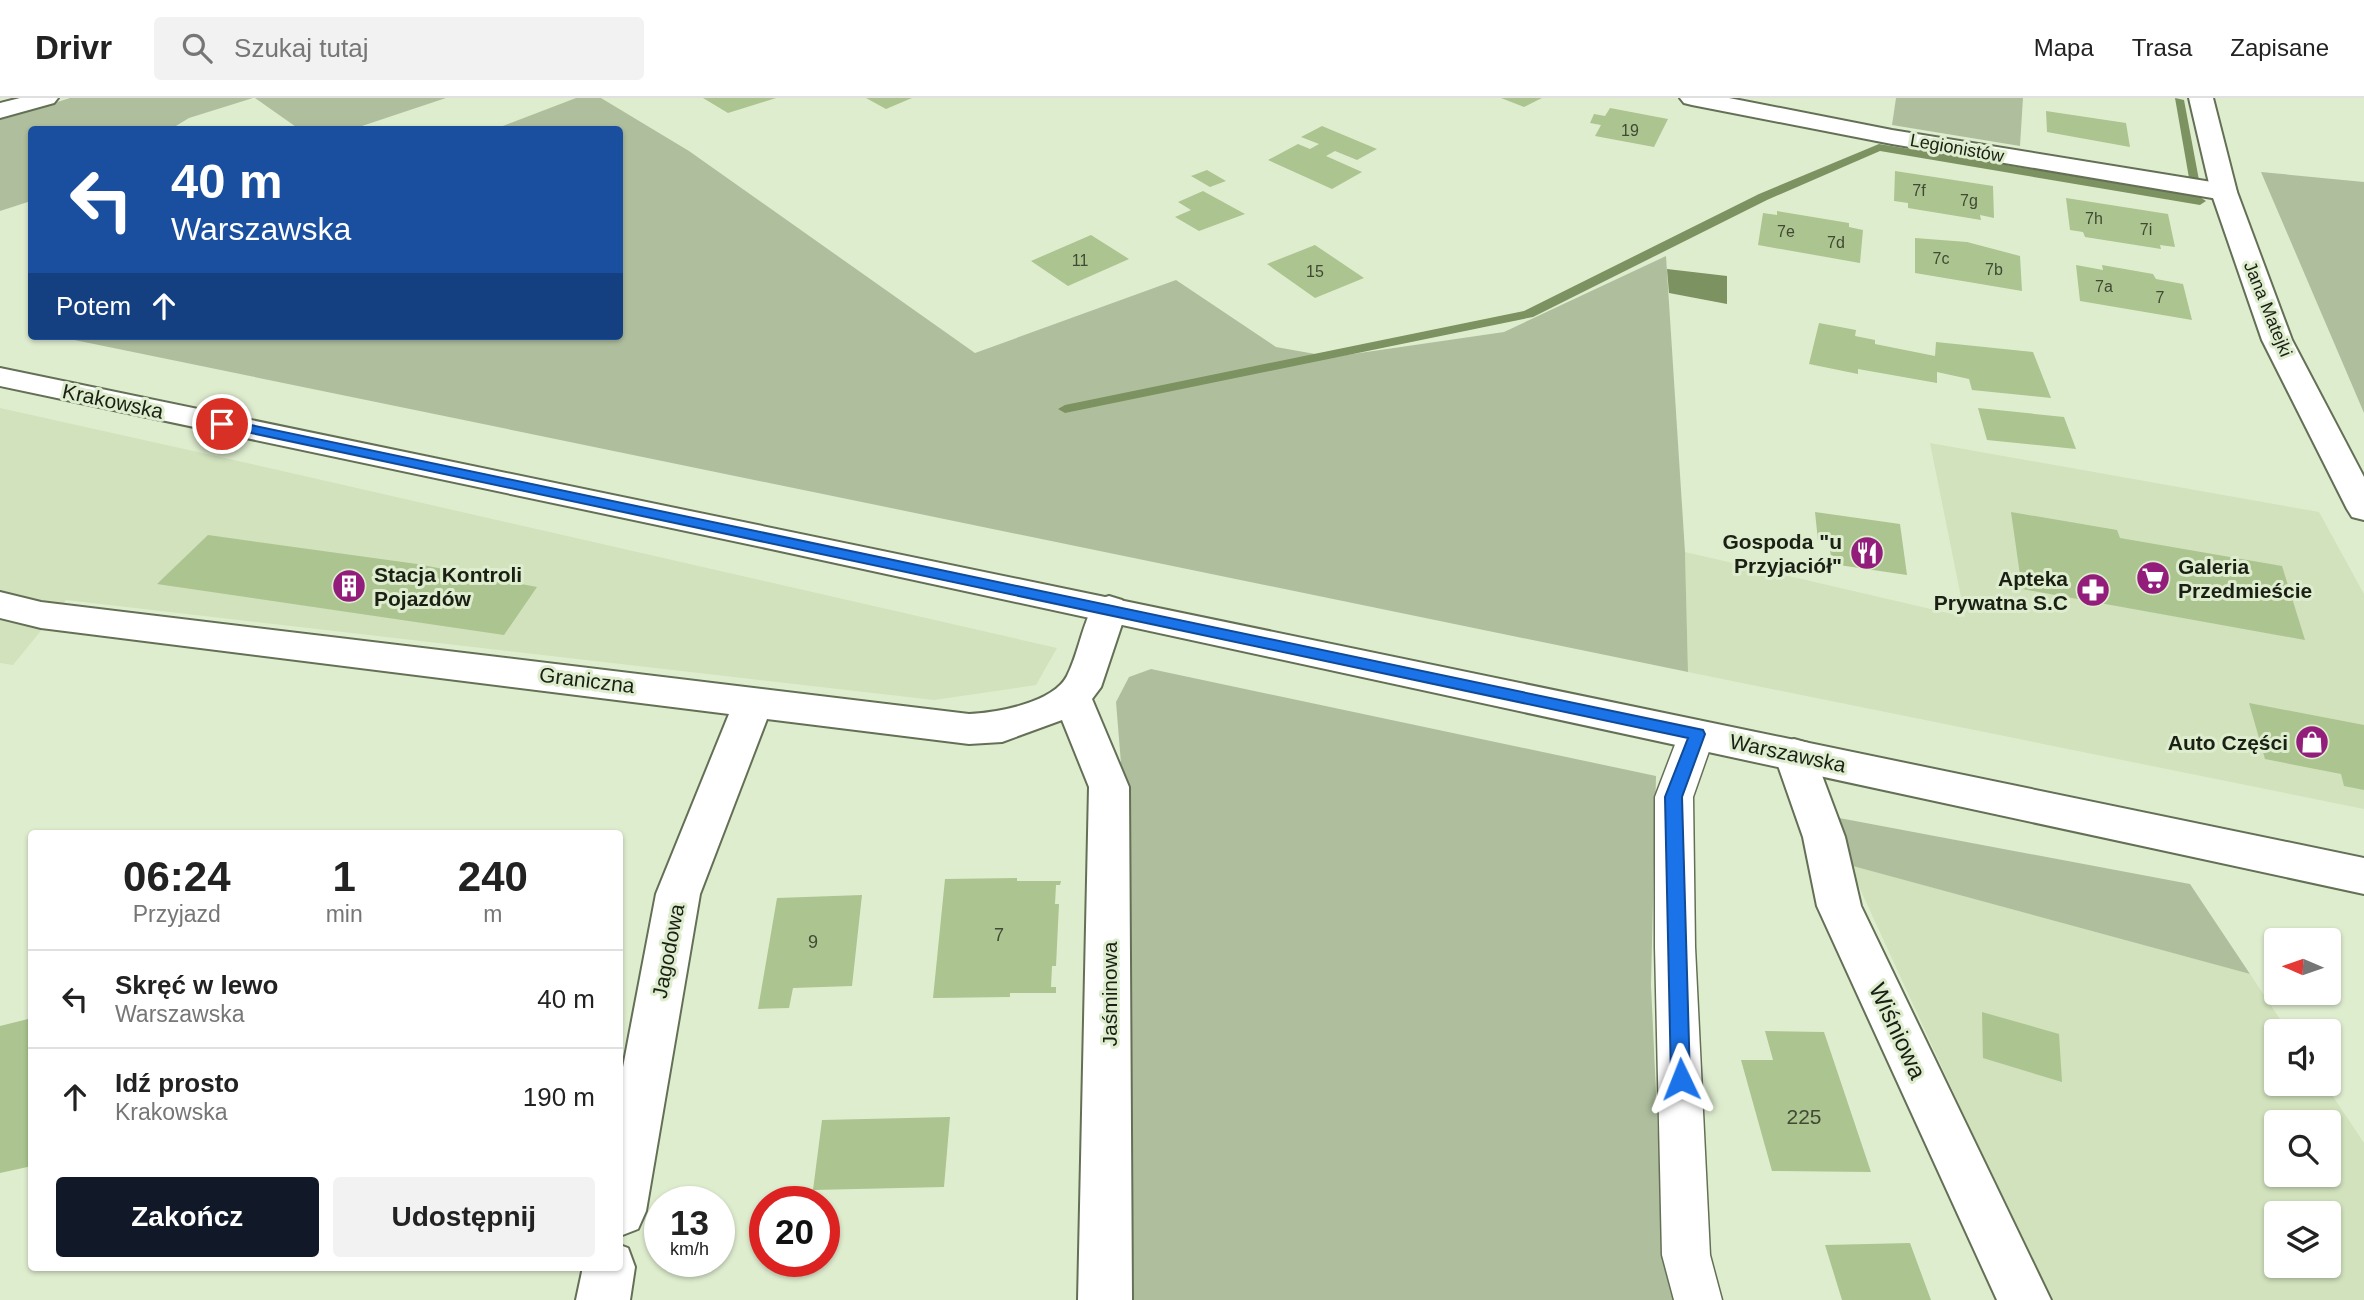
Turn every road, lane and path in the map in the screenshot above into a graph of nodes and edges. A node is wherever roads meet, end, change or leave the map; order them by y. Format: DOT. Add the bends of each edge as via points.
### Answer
graph roads {
  1 [pos="46,98"];
  2 [pos="1692,98"];
  3 [pos="2201,98"];
  4 [pos="0,111"];
  5 [pos="2224,192"];
  6 [pos="0,377"];
  7 [pos="267,433"];
  8 [pos="2364,509"];
  9 [pos="0,605"];
  10 [pos="1109,609"];
  11 [pos="1071,695"];
  12 [pos="754,701"];
  13 [pos="1697,734"];
  14 [pos="1794,754"];
  15 [pos="2364,876"];
  16 [pos="623,1195"];
  17 [pos="608,1271"];
  18 [pos="603,1300"];
  19 [pos="1105,1300"];
  20 [pos="1698,1300"];
  21 [pos="2024,1300"];
  1 -- 4 [label="street"];
  2 -- 5 [label="street, Legionistów" via="1892,137"];
  3 -- 5 [label="street, Jana Matejki"];
  5 -- 8 [label="street, Jana Matejki" via="2277,340"];
  6 -- 7 [label="street, Krakowska"];
  7 -- 10 [label="street, Warszawska"];
  9 -- 12 [label="street, Graniczna" via="55,617"];
  10 -- 11 [label="street, Graniczna" via="1082,687"];
  10 -- 13 [label="street, Warszawska"];
  11 -- 12 [label="street, Graniczna" via="1029,719 969,729"];
  11 -- 19 [label="street, Jaśminowa" via="1110,787"];
  12 -- 16 [label="street, Jagodowa" via="678,894"];
  13 -- 14 [label="street, Warszawska"];
  13 -- 20 [label="lane" via="1674,797 1686,1255"];
  14 -- 15 [label="street, Warszawska"];
  14 -- 21 [label="street, Wiśniowa" via="1824,837 1839,906"];
  17 -- 18 [label="street"];
}
